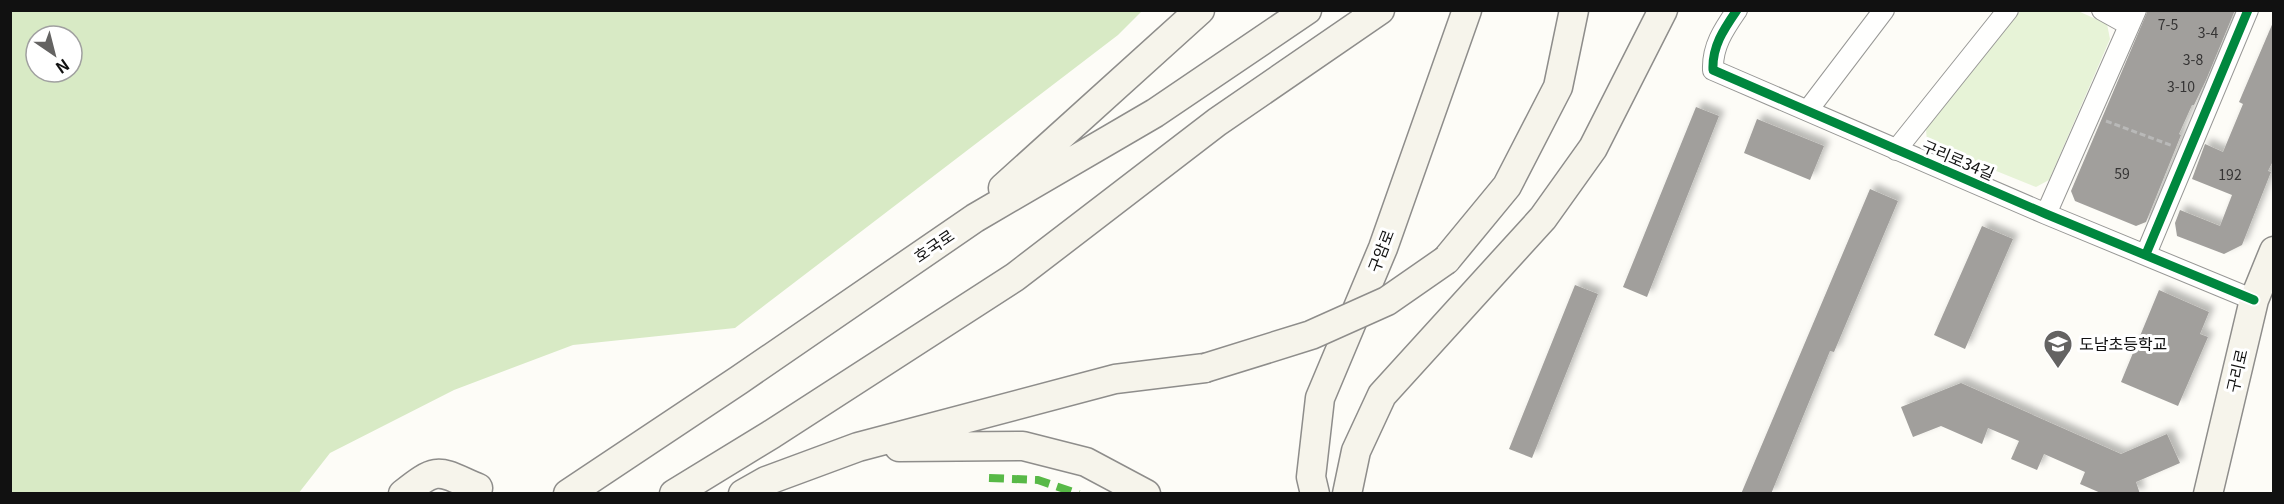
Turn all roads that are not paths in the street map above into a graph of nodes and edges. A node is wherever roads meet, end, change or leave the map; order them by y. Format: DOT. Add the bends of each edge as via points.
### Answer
graph roads {
  1 [pos="1200,10"];
  2 [pos="1307,10"];
  3 [pos="1380,10"];
  4 [pos="1467,10"];
  5 [pos="1574,10"];
  6 [pos="1663,10"];
  7 [pos="1737,10"];
  8 [pos="1884,10"];
  9 [pos="2008,10"];
  10 [pos="2102,10"];
  11 [pos="2248,10"];
  12 [pos="2132,18"];
  13 [pos="1808,110"];
  14 [pos="1896,150"];
  15 [pos="2046,214"];
  16 [pos="975,218"];
  17 [pos="2274,251"];
  18 [pos="2146,254"];
  19 [pos="2254,300"];
  20 [pos="858,447"];
  21 [pos="478,488"];
  22 [pos="403,494"];
  23 [pos="568,494"];
  24 [pos="674,494"];
  25 [pos="743,494"];
  26 [pos="1146,494"];
  27 [pos="1315,494"];
  28 [pos="1347,494"];
  29 [pos="2208,494"];
  1 -- 16 [label="main road" via="1006,185"];
  2 -- 16 [label="main road, 호국로" via="1155,113"];
  3 -- 24 [label="main road" via="1217,122 1015,277"];
  4 -- 27 [label="main road, 구암로" via="1383,248 1320,398 1311,477"];
  5 -- 20 [label="main road, bridge" via="1558,87 1507,186 1446,260 1387,301 1322,330 1205,368 1115,379"];
  6 -- 28 [label="main road" via="1593,148 1543,218 1382,395 1356,451"];
  7 -- 13 [label="street, 구리로34길" via="1712,55 1713,70"];
  8 -- 13 [label="street"];
  9 -- 14 [label="street"];
  10 -- 12 [label="street"];
  11 -- 18 [label="street"];
  12 -- 15 [label="street"];
  13 -- 14 [label="street, 구리로34길"];
  14 -- 15 [label="street, 구리로34길"];
  15 -- 18 [label="street, 구리로34길"];
  16 -- 23 [label="main road, 호국로"];
  17 -- 19 [label="main road, 구리로"];
  18 -- 19 [label="street, 구리로34길"];
  19 -- 29 [label="main road, 구리로"];
  20 -- 25 [label="main road" via="766,481"];
  20 -- 26 [label="main road" via="1023,446 1086,462"];
  21 -- 22 [label="main road" via="442,472 425,476"];
}
